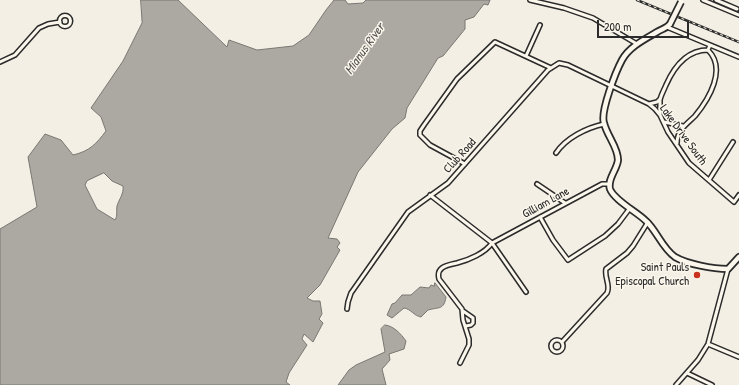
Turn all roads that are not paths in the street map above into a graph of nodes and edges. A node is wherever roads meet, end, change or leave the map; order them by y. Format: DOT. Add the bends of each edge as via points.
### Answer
graph roads {
  1 [pos="530,0"];
  2 [pos="703,0"];
  3 [pos="716,0"];
  4 [pos="681,1"];
  5 [pos="737,9"];
  6 [pos="739,15"];
  7 [pos="60,22"];
  8 [pos="540,25"];
  9 [pos="668,26"];
  10 [pos="637,44"];
  11 [pos="710,45"];
  12 [pos="708,50"];
  13 [pos="526,56"];
  14 [pos="739,57"];
  15 [pos="0,62"];
  16 [pos="551,68"];
  17 [pos="612,87"];
  18 [pos="660,99"];
  19 [pos="648,104"];
  20 [pos="660,115"];
  21 [pos="664,122"];
  22 [pos="604,124"];
  23 [pos="684,126"];
  24 [pos="733,142"];
  25 [pos="677,145"];
  26 [pos="556,153"];
  27 [pos="465,164"];
  28 [pos="709,180"];
  29 [pos="537,184"];
  30 [pos="610,184"];
  31 [pos="430,195"];
  32 [pos="739,195"];
  33 [pos="565,203"];
  34 [pos="630,208"];
  35 [pos="540,217"];
  36 [pos="648,222"];
  37 [pos="492,243"];
  38 [pos="739,258"];
  39 [pos="728,269"];
  40 [pos="526,292"];
  41 [pos="347,309"];
  42 [pos="462,311"];
  43 [pos="466,326"];
  44 [pos="562,342"];
  45 [pos="708,344"];
  46 [pos="739,357"];
  47 [pos="460,363"];
  48 [pos="687,373"];
  49 [pos="676,385"];
  50 [pos="712,385"];
  1 -- 10 [label="street" via="593,18"];
  2 -- 6 [label="street"];
  3 -- 5 [label="street"];
  4 -- 9 [label="street, bridge"];
  7 -- 15 [label="street" via="39,28 15,55"];
  8 -- 13 [label="street"];
  9 -- 10 [label="street"];
  9 -- 11 [label="street"];
  10 -- 17 [label="street" via="624,58"];
  11 -- 12 [label="street"];
  11 -- 14 [label="street"];
  12 -- 18 [label="street" via="696,51 679,64"];
  12 -- 23 [label="street" via="714,55 717,69 713,86 706,100"];
  13 -- 16 [label="street"];
  13 -- 27 [label="street" via="495,42 457,79 420,132 422,138 430,145"];
  16 -- 17 [label="street" via="559,63 565,64"];
  16 -- 27 [label="street, Club Road"];
  17 -- 19 [label="street, Lake Drive South"];
  17 -- 22 [label="street" via="603,114"];
  18 -- 19 [label="street"];
  18 -- 20 [label="street"];
  19 -- 20 [label="street, Lake Drive South"];
  20 -- 21 [label="street, Lake Drive South"];
  21 -- 23 [label="street"];
  21 -- 25 [label="street, Lake Drive South"];
  22 -- 26 [label="street" via="575,136"];
  22 -- 30 [label="street" via="618,158"];
  23 -- 25 [label="street" via="678,135"];
  24 -- 28 [label="street"];
  25 -- 28 [label="street, Lake Drive South" via="689,163"];
  27 -- 31 [label="street, Club Road" via="448,183"];
  28 -- 32 [label="street, Lake Drive South" via="734,202"];
  29 -- 33 [label="street"];
  30 -- 33 [label="street, Gilliam Lane" via="602,184"];
  30 -- 34 [label="street" via="610,190"];
  31 -- 37 [label="street"];
  31 -- 41 [label="street, Club Road" via="408,212 351,293"];
  33 -- 35 [label="street, Gilliam Lane"];
  34 -- 35 [label="street" via="605,236 568,260"];
  34 -- 36 [label="street"];
  35 -- 37 [label="street, Gilliam Lane"];
  36 -- 39 [label="street" via="666,248 676,257 694,264"];
  36 -- 44 [label="street" via="627,253 606,269 609,288 607,293"];
  37 -- 40 [label="street"];
  37 -- 42 [label="street, Gilliam Lane" via="490,247 466,261 440,269 438,279"];
  38 -- 39 [label="street"];
  39 -- 45 [label="street"];
  42 -- 43 [label="street"];
  42 -- 43 [label="street" via="473,318 471,325"];
  43 -- 47 [label="street" via="469,344"];
  45 -- 46 [label="street"];
  45 -- 48 [label="street"];
  48 -- 49 [label="street"];
  48 -- 50 [label="street"];
}
